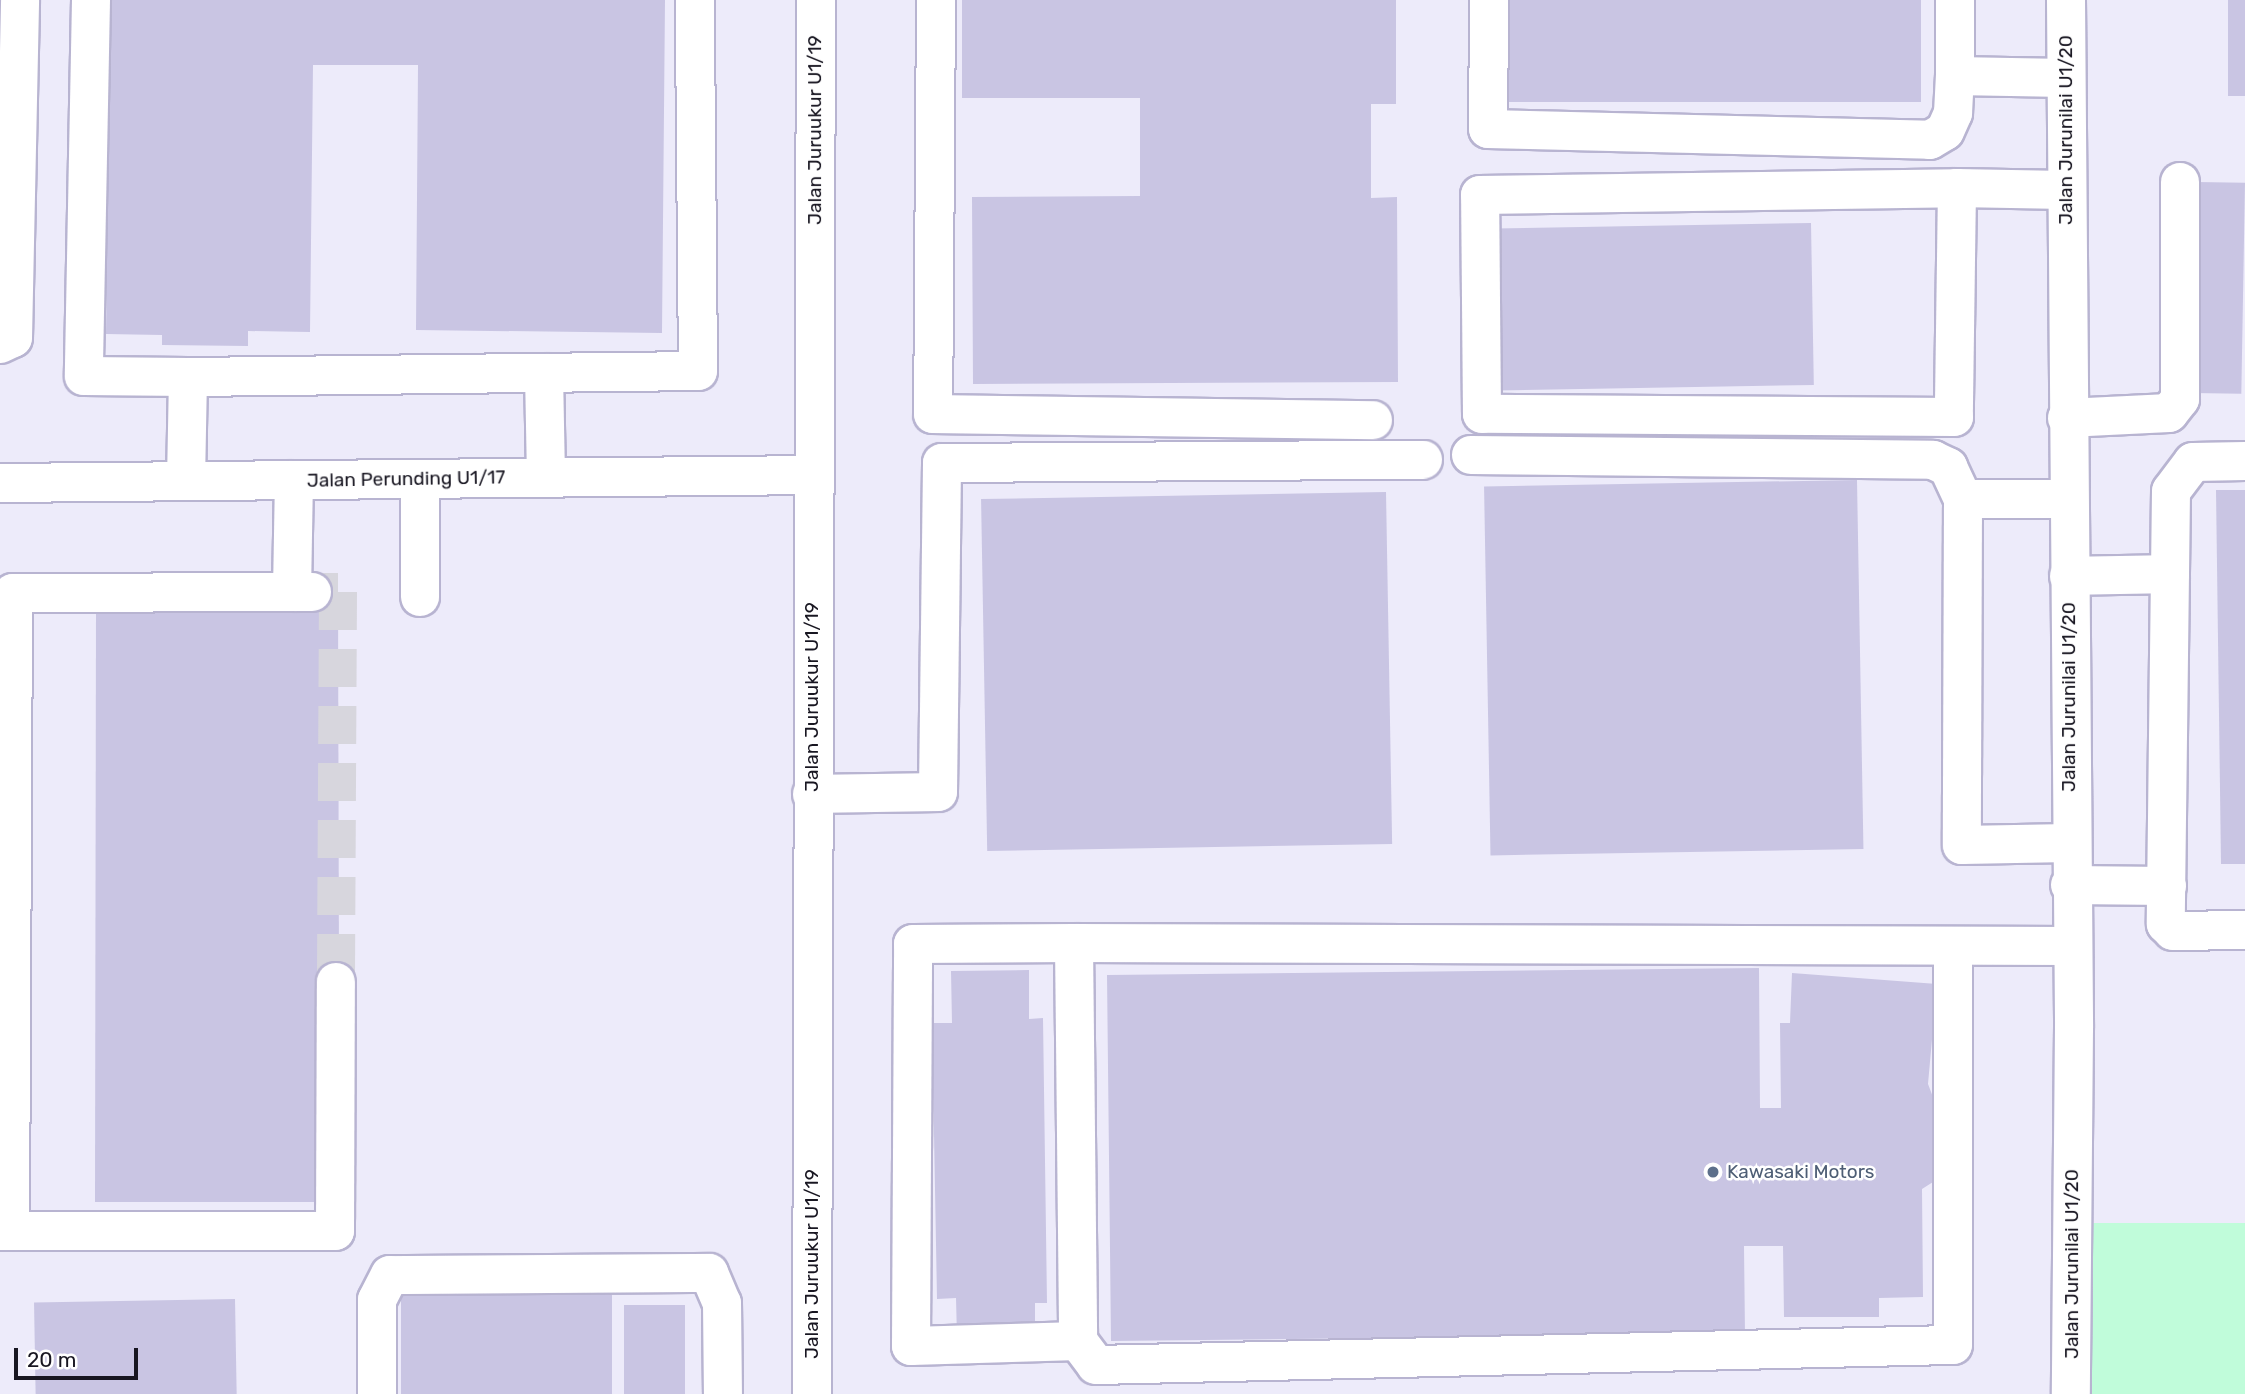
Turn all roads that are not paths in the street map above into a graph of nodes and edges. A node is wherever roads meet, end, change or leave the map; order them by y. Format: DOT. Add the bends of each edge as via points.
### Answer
graph roads {
  1 [pos="20,0"];
  2 [pos="91,0"];
  3 [pos="695,0"];
  4 [pos="816,0"];
  5 [pos="936,0"];
  6 [pos="1489,0"];
  7 [pos="1955,0"];
  8 [pos="2066,0"];
  9 [pos="1955,76"];
  10 [pos="2066,78"];
  11 [pos="2180,182"];
  12 [pos="1956,188"];
  13 [pos="2066,190"];
  14 [pos="0,344"];
  15 [pos="544,373"];
  16 [pos="188,377"];
  17 [pos="2067,418"];
  18 [pos="1373,420"];
  19 [pos="1471,455"];
  20 [pos="1423,460"];
  21 [pos="2245,461"];
  22 [pos="812,475"];
  23 [pos="545,477"];
  24 [pos="420,479"];
  25 [pos="294,480"];
  26 [pos="186,481"];
  27 [pos="0,483"];
  28 [pos="1963,499"];
  29 [pos="2067,499"];
  30 [pos="2170,574"];
  31 [pos="2069,576"];
  32 [pos="420,597"];
  33 [pos="812,794"];
  34 [pos="2069,843"];
  35 [pos="2070,885"];
  36 [pos="2167,886"];
  37 [pos="2245,930"];
  38 [pos="1074,943"];
  39 [pos="1953,946"];
  40 [pos="2071,946"];
  41 [pos="336,982"];
  42 [pos="5,1231"];
  43 [pos="1078,1341"];
  44 [pos="377,1394"];
  45 [pos="723,1394"];
  46 [pos="812,1394"];
  47 [pos="2071,1394"];
  1 -- 14 [label="street" via="13,338"];
  2 -- 16 [label="street" via="84,376"];
  3 -- 15 [label="street" via="698,371"];
  4 -- 22 [label="street, Jalan Juruukur U1/19"];
  5 -- 18 [label="street" via="933,414"];
  6 -- 9 [label="street" via="1489,129 1930,140 1945,131 1953,113"];
  7 -- 9 [label="street"];
  8 -- 10 [label="street, Jalan Jurunilai U1/20"];
  9 -- 10 [label="street"];
  10 -- 13 [label="street, Jalan Jurunilai U1/20"];
  11 -- 17 [label="street" via="2180,399 2169,413"];
  12 -- 12 [label="street" via="1954,418 1482,414 1480,195"];
  12 -- 13 [label="street"];
  13 -- 17 [label="street, Jalan Jurunilai U1/20"];
  15 -- 16 [label="street"];
  15 -- 23 [label="street"];
  16 -- 26 [label="street"];
  17 -- 29 [label="street, Jalan Jurunilai U1/20"];
  19 -- 28 [label="street" via="1933,460 1948,467"];
  20 -- 33 [label="street" via="942,463 938,792"];
  21 -- 30 [label="street" via="2193,461 2171,491"];
  22 -- 23 [label="street, Jalan Perunding U1/17"];
  22 -- 33 [label="street, Jalan Juruukur U1/19"];
  23 -- 24 [label="street, Jalan Perunding U1/17"];
  24 -- 25 [label="street, Jalan Perunding U1/17"];
  24 -- 32 [label="street"];
  25 -- 26 [label="street, Jalan Perunding U1/17"];
  25 -- 42 [label="street" via="302,592 13,593"];
  26 -- 27 [label="street, Jalan Perunding U1/17"];
  28 -- 29 [label="street"];
  28 -- 34 [label="street" via="1962,845"];
  29 -- 31 [label="street, Jalan Jurunilai U1/20"];
  30 -- 31 [label="street"];
  30 -- 36 [label="street"];
  31 -- 34 [label="street, Jalan Jurunilai U1/20"];
  33 -- 46 [label="street, Jalan Juruukur U1/19"];
  34 -- 35 [label="street, Jalan Jurunilai U1/20"];
  35 -- 36 [label="street"];
  35 -- 40 [label="street, Jalan Jurunilai U1/20"];
  36 -- 37 [label="street" via="2166,925 2173,931"];
  38 -- 39 [label="street"];
  38 -- 43 [label="street"];
  38 -- 43 [label="street" via="913,944 911,1346"];
  39 -- 40 [label="street"];
  39 -- 43 [label="street" via="1953,1345 1096,1365"];
  40 -- 47 [label="street, Jalan Jurunilai U1/20"];
  41 -- 42 [label="street" via="335,1231"];
  44 -- 45 [label="street" via="377,1300 390,1275 709,1273 722,1303"];
}
